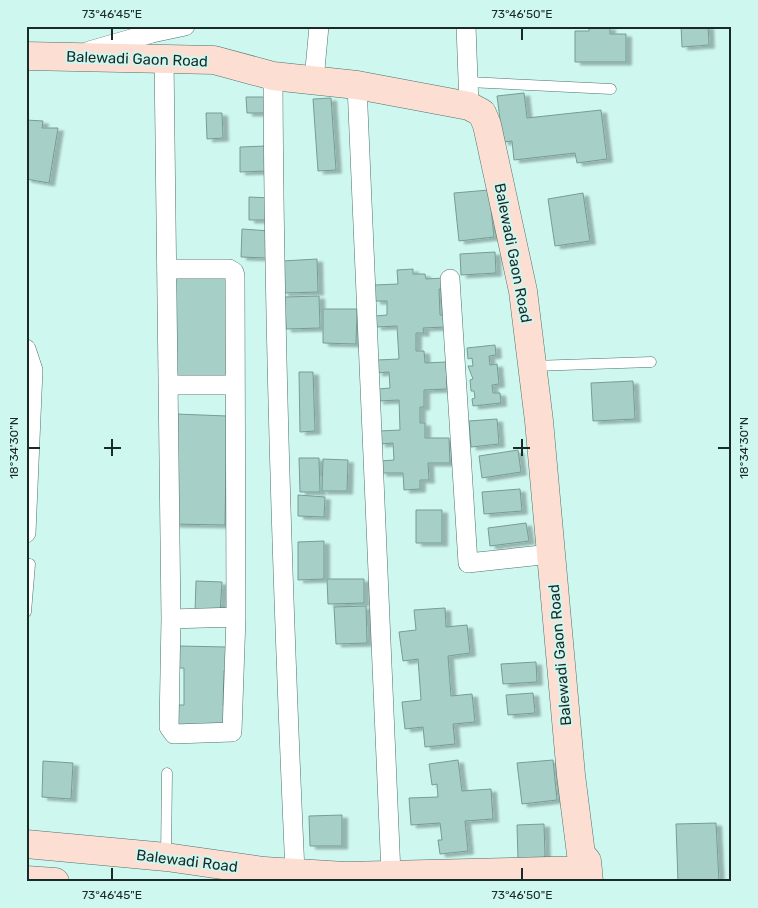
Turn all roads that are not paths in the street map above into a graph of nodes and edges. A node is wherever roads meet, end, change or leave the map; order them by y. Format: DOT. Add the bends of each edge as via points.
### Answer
graph roads {
  1 [pos="185,26"];
  2 [pos="319,26"];
  3 [pos="466,26"];
  4 [pos="150,29"];
  5 [pos="26,56"];
  6 [pos="69,56"];
  7 [pos="164,58"];
  8 [pos="273,76"];
  9 [pos="314,80"];
  10 [pos="357,85"];
  11 [pos="611,89"];
  12 [pos="469,94"];
  13 [pos="168,269"];
  14 [pos="450,279"];
  15 [pos="26,349"];
  16 [pos="651,362"];
  17 [pos="532,366"];
  18 [pos="168,386"];
  19 [pos="235,386"];
  20 [pos="26,533"];
  21 [pos="551,554"];
  22 [pos="26,564"];
  23 [pos="26,612"];
  24 [pos="236,617"];
  25 [pos="171,619"];
  26 [pos="167,773"];
  27 [pos="26,844"];
  28 [pos="174,866"];
  29 [pos="295,872"];
  30 [pos="583,872"];
  31 [pos="391,874"];
  32 [pos="494,877"];
  33 [pos="26,880"];
  34 [pos="55,882"];
  1 -- 4 [label="street"];
  2 -- 9 [label="street"];
  3 -- 12 [label="street"];
  4 -- 6 [label="street"];
  5 -- 6 [label="street, Balewadi Gaon Road"];
  6 -- 7 [label="street, Balewadi Gaon Road"];
  7 -- 8 [label="street, Balewadi Gaon Road" via="214,60"];
  7 -- 13 [label="street"];
  8 -- 9 [label="street, Balewadi Gaon Road"];
  8 -- 29 [label="street" via="281,567"];
  9 -- 10 [label="street, Balewadi Gaon Road"];
  10 -- 12 [label="street, Balewadi Gaon Road"];
  10 -- 31 [label="street"];
  11 -- 12 [label="lane"];
  12 -- 17 [label="street, Balewadi Gaon Road" via="487,125 523,291"];
  13 -- 18 [label="street"];
  13 -- 19 [label="street" via="229,269 234,272"];
  14 -- 21 [label="street" via="468,563"];
  15 -- 20 [label="street" via="33,370"];
  16 -- 17 [label="lane"];
  17 -- 21 [label="street, Balewadi Gaon Road"];
  18 -- 19 [label="street"];
  18 -- 25 [label="street"];
  19 -- 24 [label="street"];
  21 -- 30 [label="street, Balewadi Gaon Road"];
  22 -- 23 [label="lane" via="30,564"];
  24 -- 25 [label="street"];
  24 -- 25 [label="street" via="233,730 174,734 170,730"];
  26 -- 28 [label="lane"];
  27 -- 28 [label="street, Balewadi Road"];
  28 -- 29 [label="street, Balewadi Road"];
  29 -- 31 [label="street, Balewadi Road" via="345,876"];
  30 -- 32 [label="street, Balewadi Road"];
  31 -- 32 [label="street, Balewadi Road"];
  33 -- 34 [label="street"];
}
